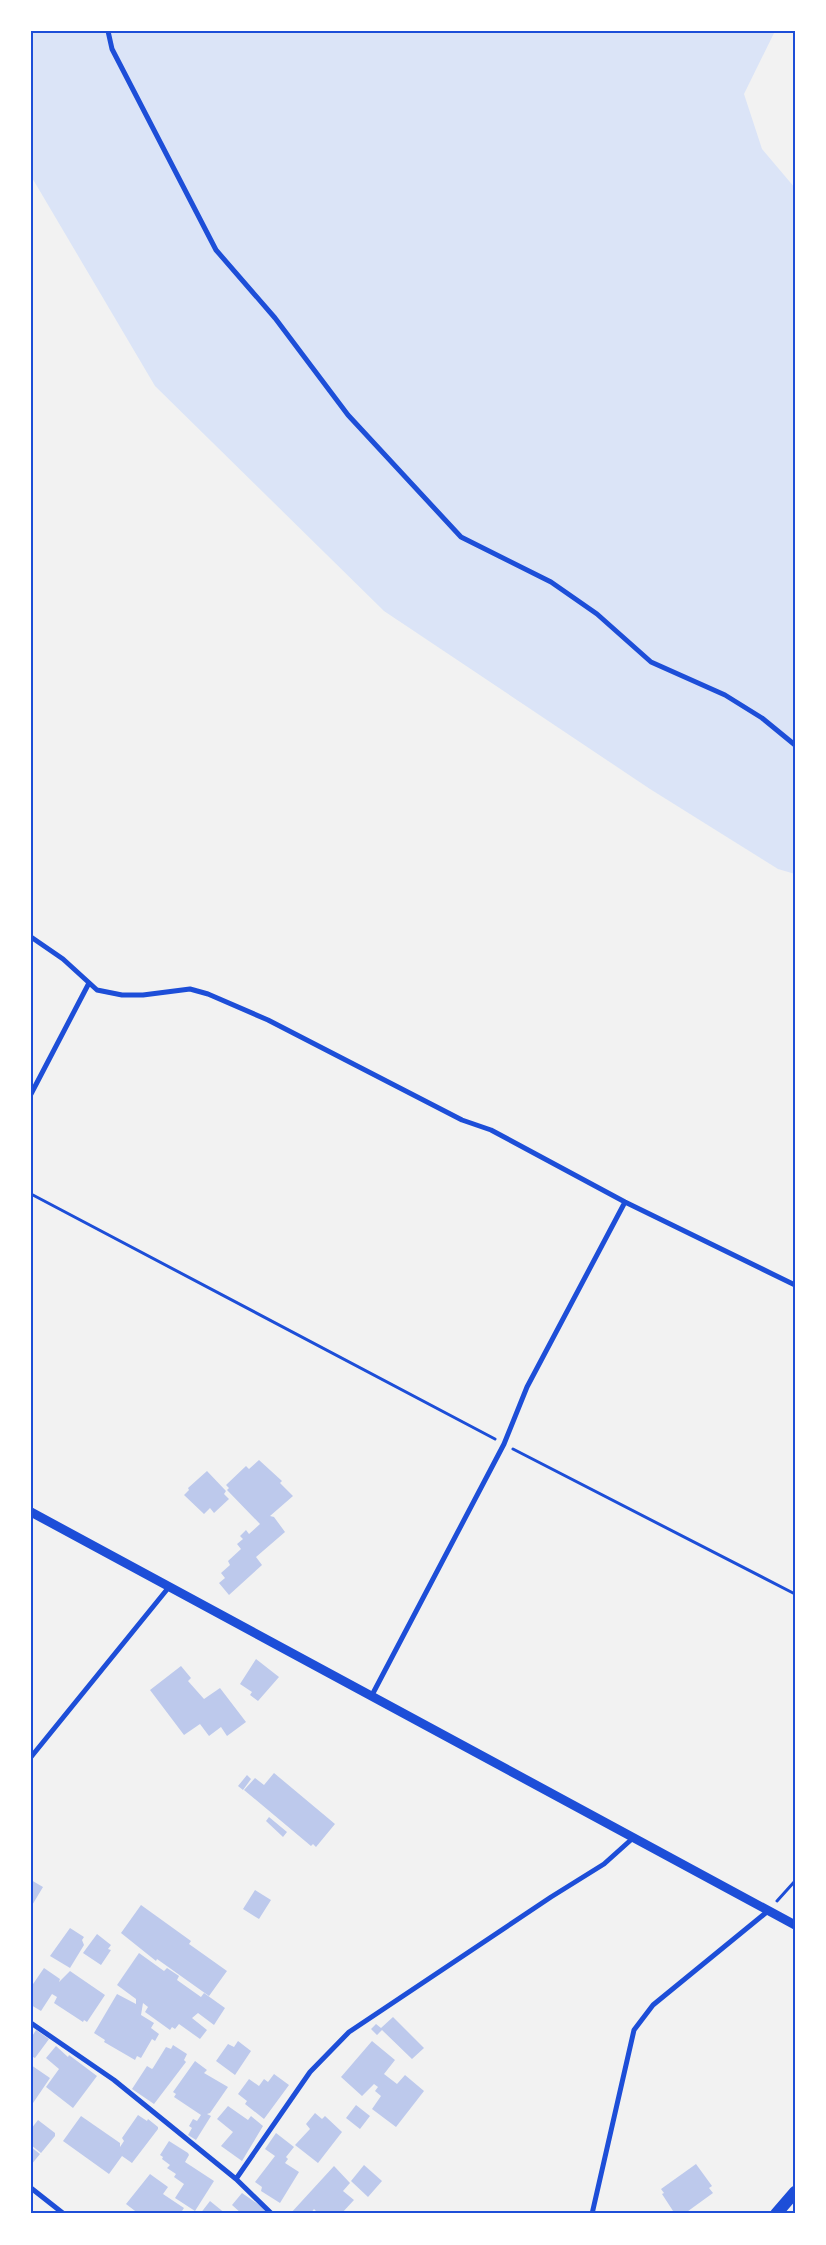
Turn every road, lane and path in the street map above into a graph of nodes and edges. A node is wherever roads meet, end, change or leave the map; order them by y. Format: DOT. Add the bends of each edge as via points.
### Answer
graph roads {
  1 [pos="108,31"];
  2 [pos="795,745"];
  3 [pos="31,937"];
  4 [pos="89,983"];
  5 [pos="31,1094"];
  6 [pos="31,1194"];
  7 [pos="625,1202"];
  8 [pos="795,1286"];
  9 [pos="504,1444"];
  10 [pos="31,1512"];
  11 [pos="169,1588"];
  12 [pos="795,1594"];
  13 [pos="371,1697"];
  14 [pos="31,1757"];
  15 [pos="633,1838"];
  16 [pos="795,1881"];
  17 [pos="769,1910"];
  18 [pos="795,1924"];
  19 [pos="31,2022"];
  20 [pos="236,2179"];
  21 [pos="31,2188"];
  22 [pos="795,2192"];
  23 [pos="64,2214"];
  24 [pos="272,2214"];
  25 [pos="592,2214"];
  26 [pos="776,2214"];
  1 -- 2 [label="street" via="112,49 216,250 275,318 348,415 461,537 551,582 597,614 651,662 725,695 762,718"];
  3 -- 4 [label="street" via="63,959"];
  4 -- 5 [label="street"];
  4 -- 7 [label="street" via="97,990 122,995 190,989 208,994 268,1020 462,1120 491,1130"];
  6 -- 9 [label="path"];
  7 -- 8 [label="street"];
  7 -- 9 [label="street" via="526,1387"];
  9 -- 12 [label="path"];
  9 -- 13 [label="street"];
  10 -- 11 [label="street"];
  11 -- 13 [label="street"];
  11 -- 14 [label="street"];
  13 -- 15 [label="street"];
  15 -- 17 [label="street"];
  15 -- 20 [label="street" via="604,1864 348,2032 310,2072"];
  16 -- 17 [label="path"];
  17 -- 18 [label="street"];
  17 -- 25 [label="street" via="653,2005 634,2030"];
  19 -- 20 [label="street" via="114,2080"];
  20 -- 24 [label="street"];
  21 -- 23 [label="street"];
  22 -- 26 [label="main road"];
}
